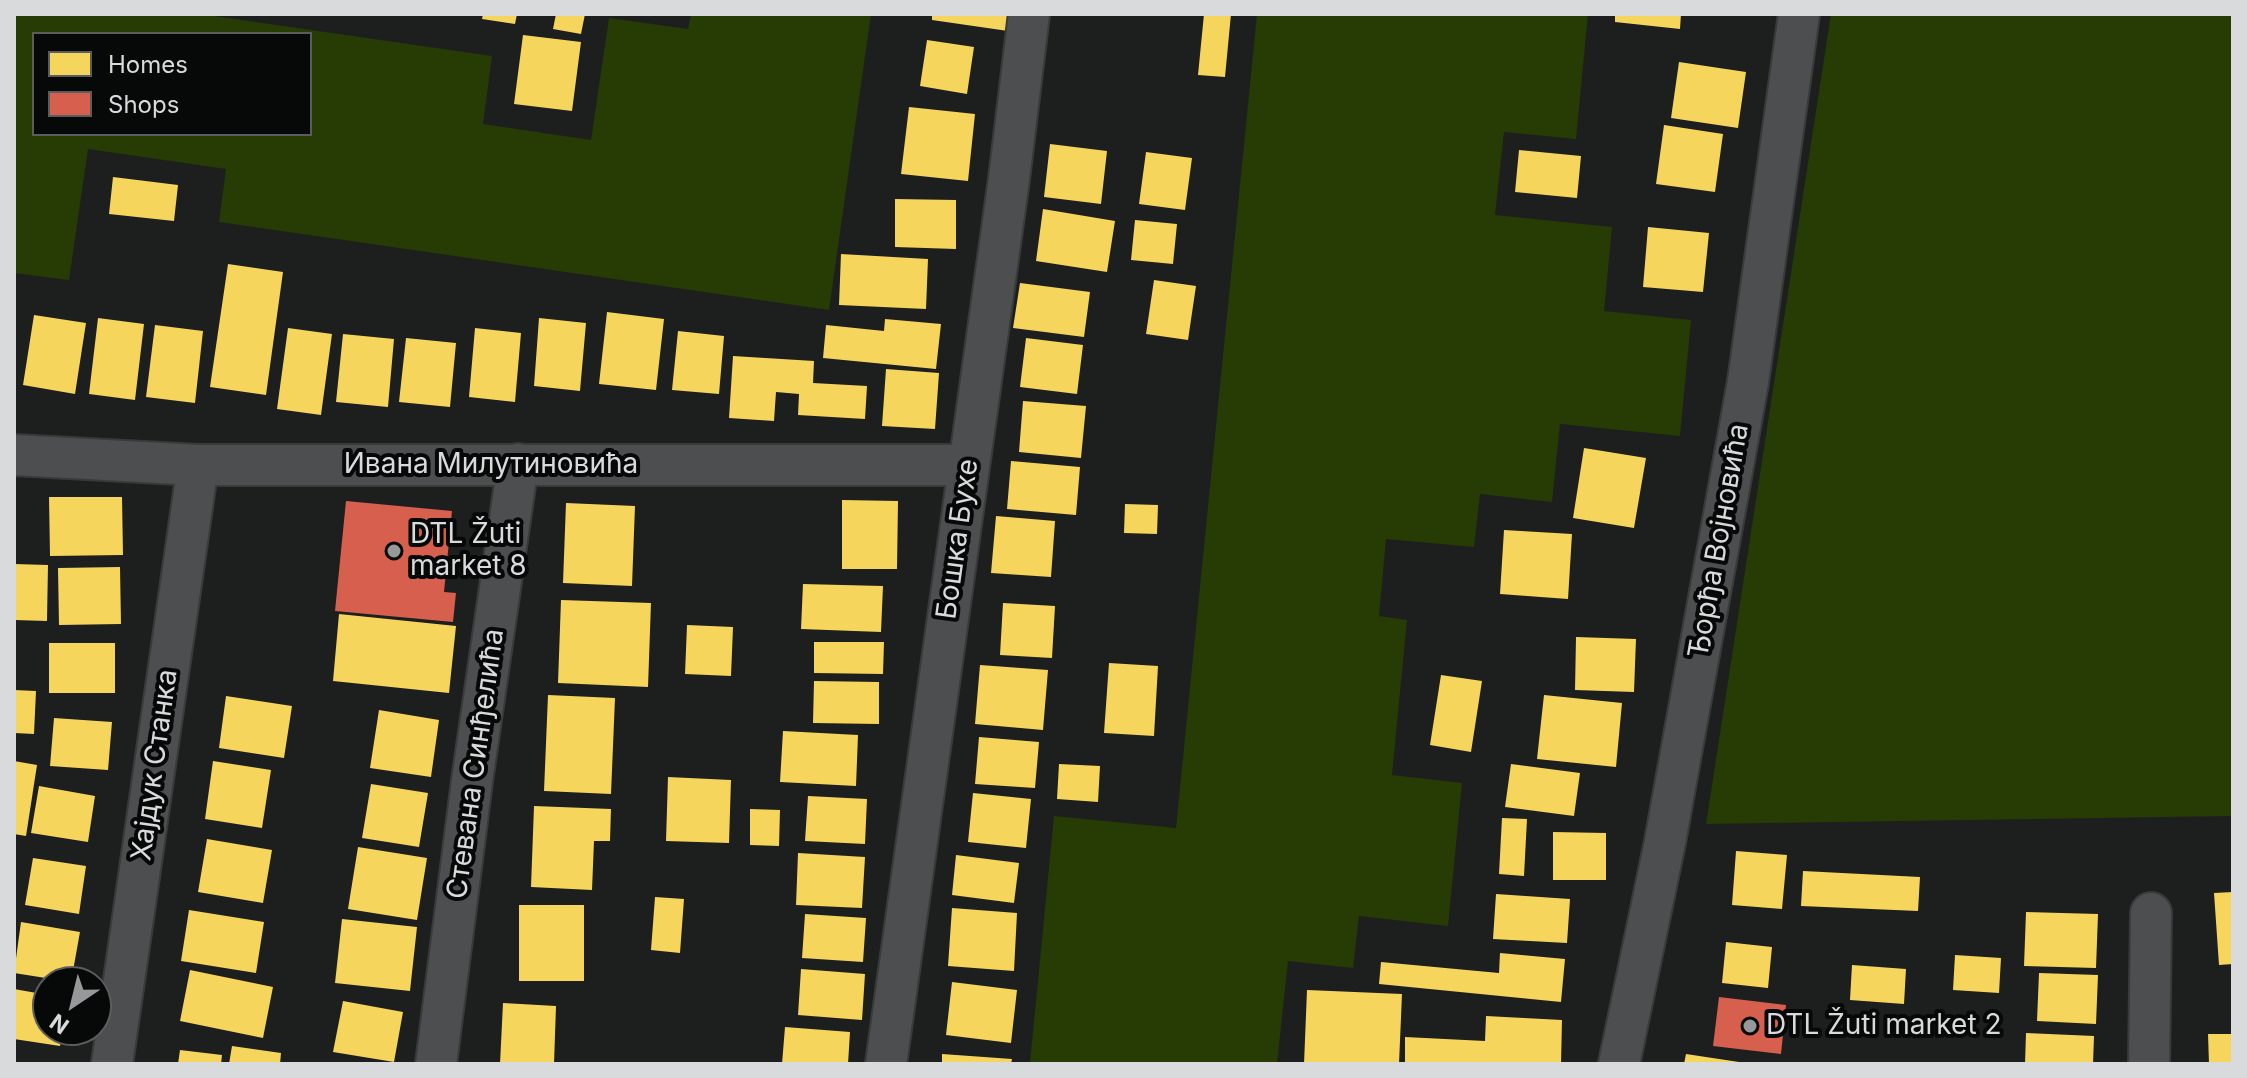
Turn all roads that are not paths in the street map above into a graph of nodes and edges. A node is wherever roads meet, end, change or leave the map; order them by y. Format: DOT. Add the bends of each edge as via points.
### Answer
graph roads {
  1 [pos="1029,14"];
  2 [pos="1799,14"];
  3 [pos="14,455"];
  4 [pos="518,464"];
  5 [pos="198,465"];
  6 [pos="968,465"];
  7 [pos="2151,913"];
  8 [pos="112,1064"];
  9 [pos="436,1064"];
  10 [pos="886,1064"];
  11 [pos="1619,1064"];
  12 [pos="2149,1064"];
  1 -- 6 [label="street, Бошка Бухе"];
  2 -- 11 [label="street, Ђорђа Војновића" via="1746,398"];
  3 -- 5 [label="street, Ивана Милутиновића"];
  4 -- 5 [label="street, Ивана Милутиновића"];
  4 -- 6 [label="street, Ивана Милутиновића"];
  4 -- 9 [label="street, Стевана Синђелића"];
  5 -- 8 [label="street, Хајдук Станка"];
  6 -- 10 [label="street, Бошка Бухе"];
  7 -- 12 [label="street"];
}
